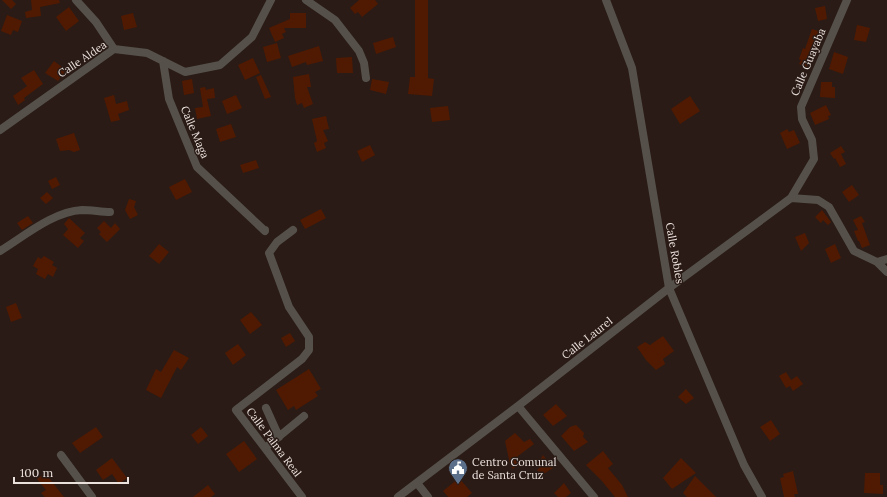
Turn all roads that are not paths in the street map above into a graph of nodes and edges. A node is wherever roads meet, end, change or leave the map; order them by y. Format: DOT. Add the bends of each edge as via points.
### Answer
graph roads {
  1 [pos="76,0"];
  2 [pos="271,0"];
  3 [pos="306,0"];
  4 [pos="606,0"];
  5 [pos="847,0"];
  6 [pos="114,49"];
  7 [pos="163,61"];
  8 [pos="366,78"];
  9 [pos="0,130"];
  10 [pos="791,198"];
  11 [pos="110,212"];
  12 [pos="265,230"];
  13 [pos="293,230"];
  14 [pos="0,251"];
  15 [pos="887,259"];
  16 [pos="877,262"];
  17 [pos="887,272"];
  18 [pos="669,288"];
  19 [pos="518,406"];
  20 [pos="266,408"];
  21 [pos="304,416"];
  22 [pos="279,437"];
  23 [pos="264,448"];
  24 [pos="61,455"];
  25 [pos="417,483"];
  26 [pos="92,497"];
  27 [pos="302,497"];
  28 [pos="398,497"];
  29 [pos="428,497"];
  30 [pos="594,497"];
  31 [pos="762,497"];
  1 -- 6 [label="street" via="96,22"];
  2 -- 7 [label="street, Calle Aldea" via="252,37 220,65 185,72"];
  3 -- 8 [label="street" via="335,20 359,50"];
  4 -- 18 [label="street, Calle Robles" via="632,68"];
  5 -- 10 [label="street, Calle Guayaba" via="801,107 802,119 812,140 814,159"];
  6 -- 7 [label="street, Calle Aldea" via="147,53"];
  6 -- 9 [label="street, Calle Aldea"];
  7 -- 12 [label="street, Calle Maga" via="169,99 197,167"];
  10 -- 16 [label="street" via="818,200 829,207 854,251"];
  10 -- 18 [label="street, Calle Laurel"];
  11 -- 14 [label="street" via="81,210 62,214"];
  13 -- 23 [label="street, Calle Palma Real" via="277,242 269,253 289,307 309,337 309,350 302,359 236,410"];
  15 -- 16 [label="street"];
  16 -- 17 [label="street"];
  18 -- 19 [label="street, Calle Laurel"];
  18 -- 31 [label="street, Calle Robles" via="744,465"];
  19 -- 25 [label="street, Calle Laurel"];
  19 -- 30 [label="street"];
  20 -- 22 [label="street"];
  21 -- 22 [label="street"];
  22 -- 23 [label="street"];
  23 -- 27 [label="street, Calle Palma Real"];
  24 -- 26 [label="street"];
  25 -- 28 [label="street, Calle Laurel"];
  25 -- 29 [label="street"];
}
